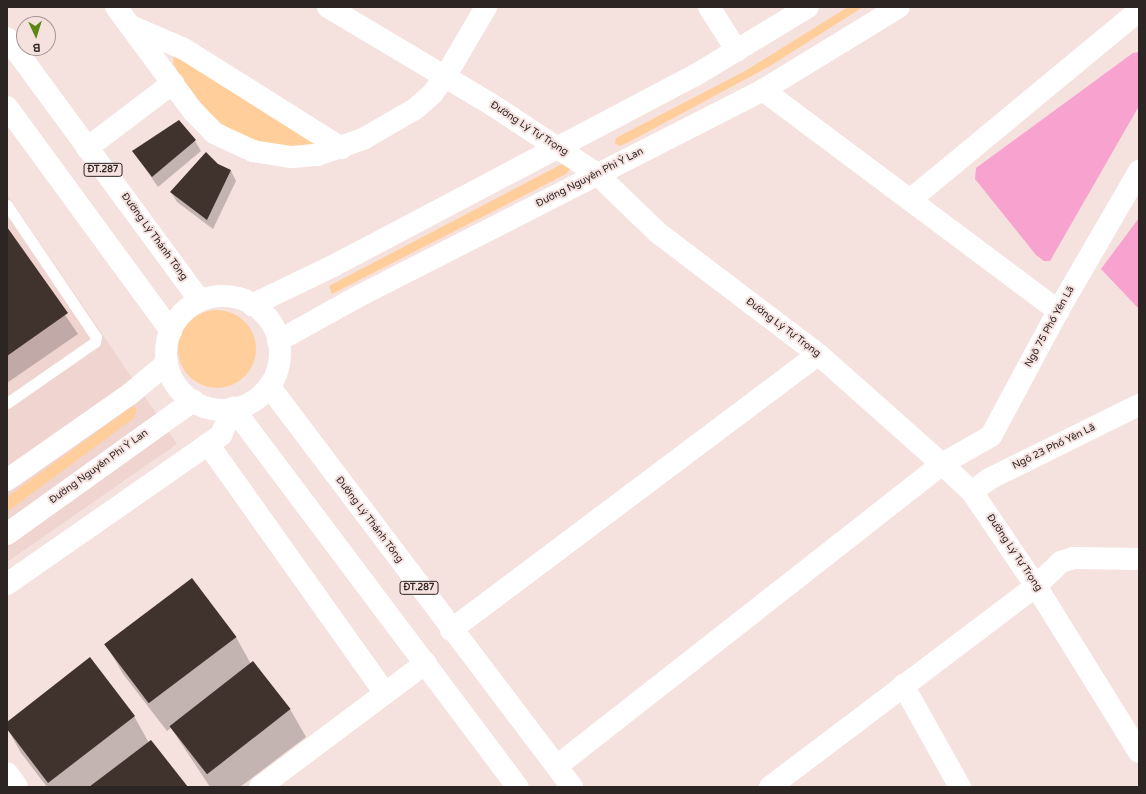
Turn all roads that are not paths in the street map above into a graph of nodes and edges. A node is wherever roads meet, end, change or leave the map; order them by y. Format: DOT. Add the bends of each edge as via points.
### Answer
graph roads {
  1 [pos="116,7"];
  2 [pos="328,7"];
  3 [pos="486,7"];
  4 [pos="709,7"];
  5 [pos="808,7"];
  6 [pos="898,7"];
  7 [pos="1136,11"];
  8 [pos="129,25"];
  9 [pos="7,38"];
  10 [pos="737,51"];
  11 [pos="445,77"];
  12 [pos="172,83"];
  13 [pos="763,90"];
  14 [pos="7,107"];
  15 [pos="557,147"];
  16 [pos="87,148"];
  17 [pos="341,148"];
  18 [pos="1139,171"];
  19 [pos="597,174"];
  20 [pos="910,200"];
  21 [pos="7,207"];
  22 [pos="200,302"];
  23 [pos="252,305"];
  24 [pos="1058,311"];
  25 [pos="171,331"];
  26 [pos="278,341"];
  27 [pos="818,354"];
  28 [pos="167,363"];
  29 [pos="269,386"];
  30 [pos="193,401"];
  31 [pos="7,403"];
  32 [pos="1139,405"];
  33 [pos="233,408"];
  34 [pos="208,444"];
  35 [pos="942,464"];
  36 [pos="7,480"];
  37 [pos="972,492"];
  38 [pos="7,534"];
  39 [pos="1139,559"];
  40 [pos="7,584"];
  41 [pos="1036,586"];
  42 [pos="451,630"];
  43 [pos="426,663"];
  44 [pos="903,685"];
  45 [pos="385,694"];
  46 [pos="1139,752"];
  47 [pos="557,766"];
  48 [pos="7,773"];
  49 [pos="263,786"];
  50 [pos="17,787"];
  51 [pos="518,787"];
  52 [pos="572,787"];
  53 [pos="770,787"];
  54 [pos="960,787"];
  1 -- 8 [label="main road"];
  2 -- 11 [label="main road, Đường Lý Tự Trọng"];
  3 -- 11 [label="main road"];
  4 -- 10 [label="main road"];
  5 -- 10 [label="main road"];
  6 -- 13 [label="main road, Đường Nguyên Phi Ỷ Lan"];
  7 -- 20 [label="main road"];
  8 -- 12 [label="main road"];
  8 -- 17 [label="main road" via="184,50"];
  9 -- 16 [label="main road, Đường Lý Thánh Tông / ĐT.287"];
  10 -- 15 [label="main road"];
  11 -- 15 [label="main road, Đường Lý Tự Trọng"];
  11 -- 17 [label="main road" via="432,94 415,109 363,139"];
  12 -- 16 [label="main road"];
  12 -- 17 [label="main road" via="206,125 220,137 238,146 260,153 292,156 317,155"];
  13 -- 19 [label="main road, Đường Nguyên Phi Ỷ Lan"];
  13 -- 20 [label="main road"];
  14 -- 25 [label="main road"];
  15 -- 19 [label="main road, Đường Lý Tự Trọng"];
  15 -- 23 [label="main road" via="333,266"];
  16 -- 22 [label="main road, Đường Lý Thánh Tông / ĐT.287"];
  18 -- 24 [label="main road, Ngõ 75 Phố Yên Lã"];
  19 -- 26 [label="main road, Đường Nguyên Phi Ỷ Lan" via="361,295"];
  19 -- 27 [label="main road, Đường Lý Tự Trọng" via="657,232"];
  20 -- 24 [label="main road"];
  21 -- 31 [label="lane" via="96,337 95,342"];
  22 -- 23 [label="main road" via="228,297"];
  22 -- 25 [label="main road" via="182,314"];
  23 -- 26 [label="main road" via="270,322"];
  24 -- 35 [label="main road, Ngõ 75 Phố Yên Lã" via="991,436"];
  25 -- 28 [label="main road" via="166,349"];
  26 -- 29 [label="main road" via="279,363"];
  27 -- 35 [label="main road, Đường Lý Tự Trọng"];
  27 -- 42 [label="main road"];
  28 -- 30 [label="main road" via="176,385"];
  28 -- 36 [label="main road" via="130,394"];
  29 -- 33 [label="main road" via="251,402"];
  29 -- 42 [label="main road, Đường Lý Thánh Tông / ĐT.287"];
  30 -- 33 [label="main road" via="207,407"];
  30 -- 38 [label="main road, Đường Nguyên Phi Ỷ Lan"];
  32 -- 37 [label="main road, Ngõ 23 Phố Yên Lã" via="989,479"];
  33 -- 34 [label="main road" via="220,435"];
  33 -- 43 [label="main road"];
  34 -- 40 [label="main road"];
  34 -- 45 [label="main road"];
  35 -- 37 [label="main road, Đường Lý Tự Trọng"];
  35 -- 47 [label="main road, Ngõ 75 Phố Yên Lã"];
  37 -- 41 [label="main road, Đường Lý Tự Trọng"];
  39 -- 41 [label="main road" via="1073,558 1061,562"];
  41 -- 44 [label="main road"];
  41 -- 46 [label="main road, Đường Lý Tự Trọng"];
  42 -- 47 [label="main road, Đường Lý Thánh Tông / ĐT.287"];
  43 -- 45 [label="main road"];
  43 -- 51 [label="main road"];
  44 -- 53 [label="main road"];
  44 -- 54 [label="main road"];
  45 -- 49 [label="main road"];
  47 -- 52 [label="main road, Đường Lý Thánh Tông / ĐT.287"];
  48 -- 50 [label="main road"];
}
